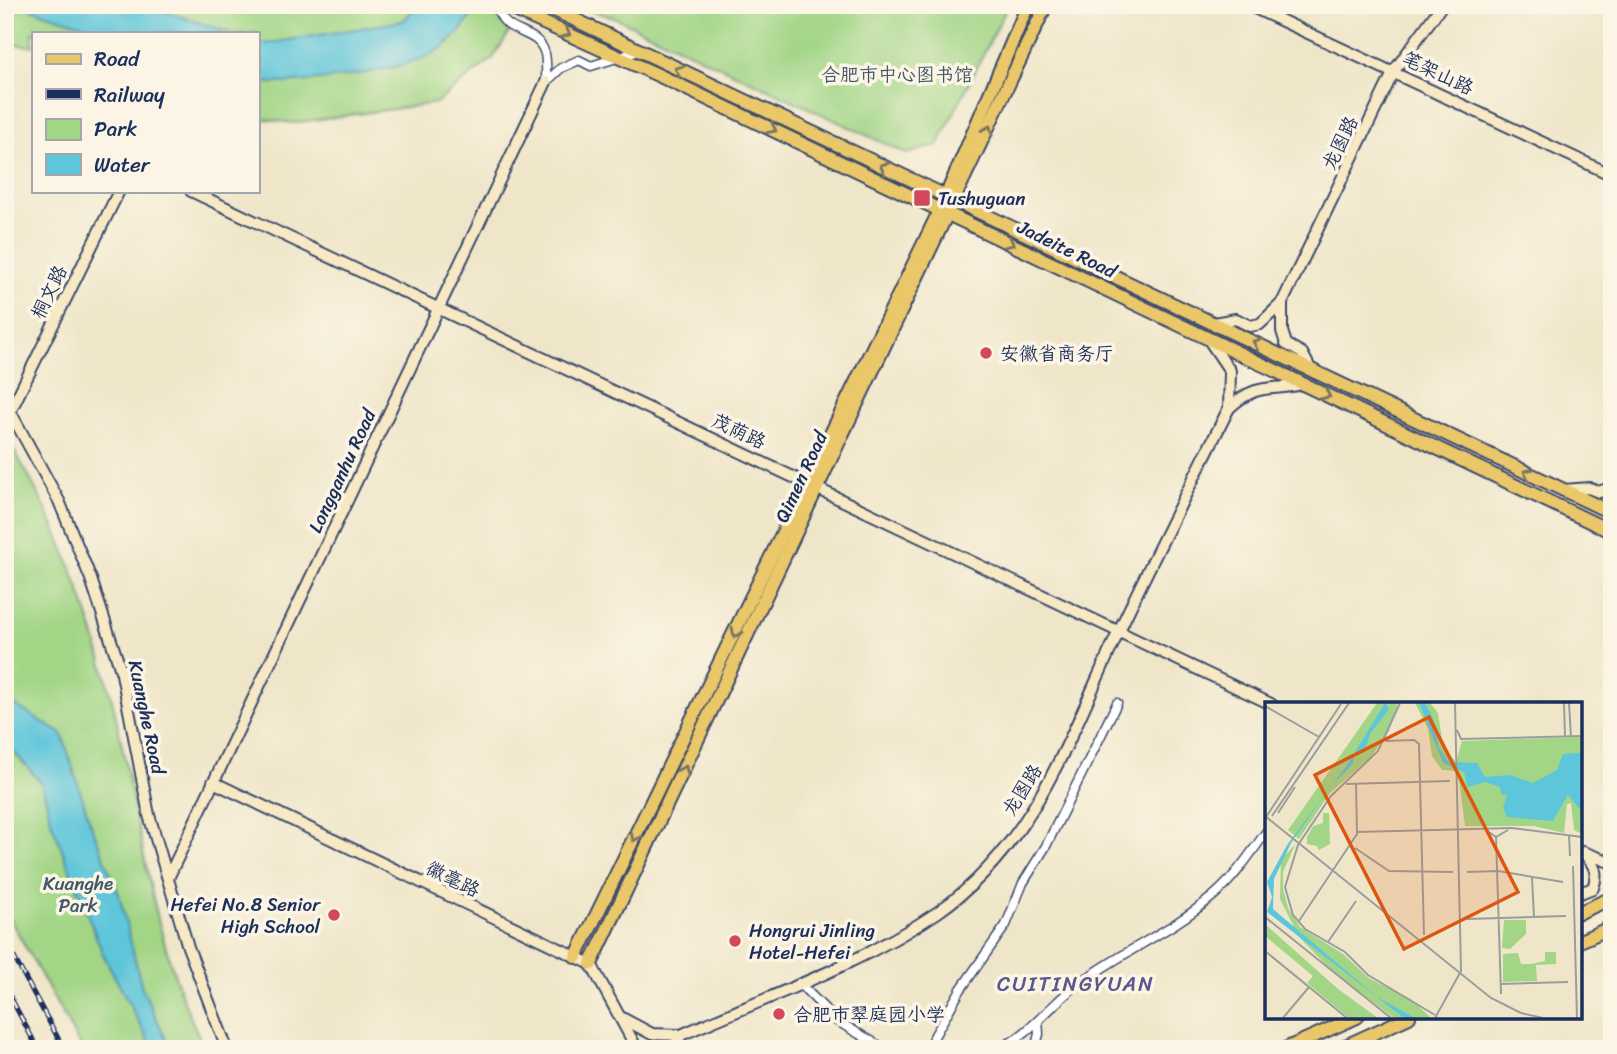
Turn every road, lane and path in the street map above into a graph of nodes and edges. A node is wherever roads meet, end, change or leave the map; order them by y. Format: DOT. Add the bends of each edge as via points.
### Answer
graph roads {
  1 [pos="497,5"];
  2 [pos="504,5"];
  3 [pos="544,5"];
  4 [pos="1028,5"];
  5 [pos="1248,5"];
  6 [pos="1442,5"];
  7 [pos="1046,6"];
  8 [pos="639,51"];
  9 [pos="622,58"];
  10 [pos="1394,71"];
  11 [pos="546,82"];
  12 [pos="1612,175"];
  13 [pos="118,192"];
  14 [pos="193,192"];
  15 [pos="951,198"];
  16 [pos="944,212"];
  17 [pos="1282,303"];
  18 [pos="439,308"];
  19 [pos="1214,323"];
  20 [pos="1208,338"];
  21 [pos="1310,368"];
  22 [pos="1303,384"];
  23 [pos="8,406"];
  24 [pos="1228,408"];
  25 [pos="813,486"];
  26 [pos="1612,487"];
  27 [pos="1563,490"];
  28 [pos="1612,513"];
  29 [pos="1612,532"];
  30 [pos="1118,632"];
  31 [pos="1266,702"];
  32 [pos="1117,703"];
  33 [pos="213,782"];
  34 [pos="1265,833"];
  35 [pos="1582,852"];
  36 [pos="1582,853"];
  37 [pos="1612,863"];
  38 [pos="169,876"];
  39 [pos="1582,892"];
  40 [pos="1612,898"];
  41 [pos="1582,911"];
  42 [pos="1612,926"];
  43 [pos="1582,940"];
  44 [pos="576,957"];
  45 [pos="591,964"];
  46 [pos="799,983"];
  47 [pos="618,1016"];
  48 [pos="1352,1019"];
  49 [pos="1405,1019"];
  50 [pos="1038,1021"];
  51 [pos="681,1035"];
  52 [pos="1016,1045"];
  53 [pos="227,1049"];
  54 [pos="637,1049"];
  55 [pos="673,1049"];
  56 [pos="886,1049"];
  57 [pos="928,1049"];
  58 [pos="998,1049"];
  59 [pos="1035,1049"];
  60 [pos="1285,1049"];
  61 [pos="1339,1049"];
  1 -- 11 [label="street" via="506,25 539,40 545,54"];
  2 -- 9 [label="main road, Jadeite Road, one-way"];
  3 -- 8 [label="main road, Jadeite Road"];
  4 -- 15 [label="main road, Qimen Road"];
  5 -- 10 [label="street, 笔架山路"];
  6 -- 10 [label="street, 龙图路"];
  15 -- 7 [label="main road, Qimen Road, one-way"];
  8 -- 9 [label="street"];
  15 -- 8 [label="main road, Jadeite Road, one-way"];
  9 -- 11 [label="street" via="591,66 579,60"];
  9 -- 16 [label="main road, Jadeite Road, one-way"];
  10 -- 12 [label="street, 笔架山路"];
  10 -- 17 [label="street, 龙图路"];
  11 -- 18 [label="street, Longganhu Road"];
  13 -- 23 [label="street, 桐文路"];
  14 -- 18 [label="street, 茂荫路"];
  15 -- 16 [label="main road, Qimen Road"];
  15 -- 19 [label="main road, Jadeite Road"];
  16 -- 20 [label="main road, Jadeite Road, one-way"];
  16 -- 25 [label="main road, Qimen Road"];
  17 -- 19 [label="street" via="1260,324 1250,326 1236,319"];
  17 -- 21 [label="street" via="1286,344 1302,353"];
  18 -- 25 [label="street, 茂荫路"];
  18 -- 33 [label="street, Longganhu Road"];
  21 -- 19 [label="main road, Jadeite Road, one-way"];
  20 -- 22 [label="main road, Jadeite Road"];
  20 -- 24 [label="street" via="1230,371"];
  27 -- 21 [label="main road, Jadeite Road, one-way"];
  22 -- 24 [label="street" via="1264,387 1244,394"];
  22 -- 29 [label="main road, Jadeite Road, one-way"];
  23 -- 38 [label="street, Kuanghe Road" via="59,501 91,579 122,674 149,815"];
  24 -- 30 [label="street, 龙图路"];
  25 -- 30 [label="street, 茂荫路"];
  25 -- 44 [label="main road, Qimen Road, one-way"];
  45 -- 25 [label="main road, Qimen Road, one-way"];
  26 -- 27 [label="street" via="1599,492"];
  27 -- 28 [label="main road, Jadeite Road"];
  30 -- 31 [label="street, 茂荫路"];
  30 -- 46 [label="street, 龙图路" via="1050,784 982,874 929,917"];
  32 -- 57 [label="street" via="1023,883 1006,925 961,989"];
  33 -- 38 [label="street, Longganhu Road"];
  33 -- 44 [label="street, 徽毫路"];
  34 -- 50 [label="street" via="1213,896 1093,973"];
  35 -- 37 [label="street"];
  36 -- 39 [label="street" via="1598,875 1593,888"];
  38 -- 53 [label="street, Kuanghe Road" via="188,947"];
  40 -- 41 [label="main road"];
  42 -- 43 [label="main road"];
  44 -- 45 [label="street, 徽毫路"];
  45 -- 47 [label="street"];
  46 -- 51 [label="street, 龙图路"];
  46 -- 56 [label="street" via="836,1021"];
  47 -- 51 [label="street" via="652,1034"];
  47 -- 54 [label="street"];
  48 -- 60 [label="main road"];
  49 -- 61 [label="main road"];
  50 -- 52 [label="street"];
  50 -- 59 [label="street"];
  51 -- 55 [label="street"];
  52 -- 58 [label="street"];
}
